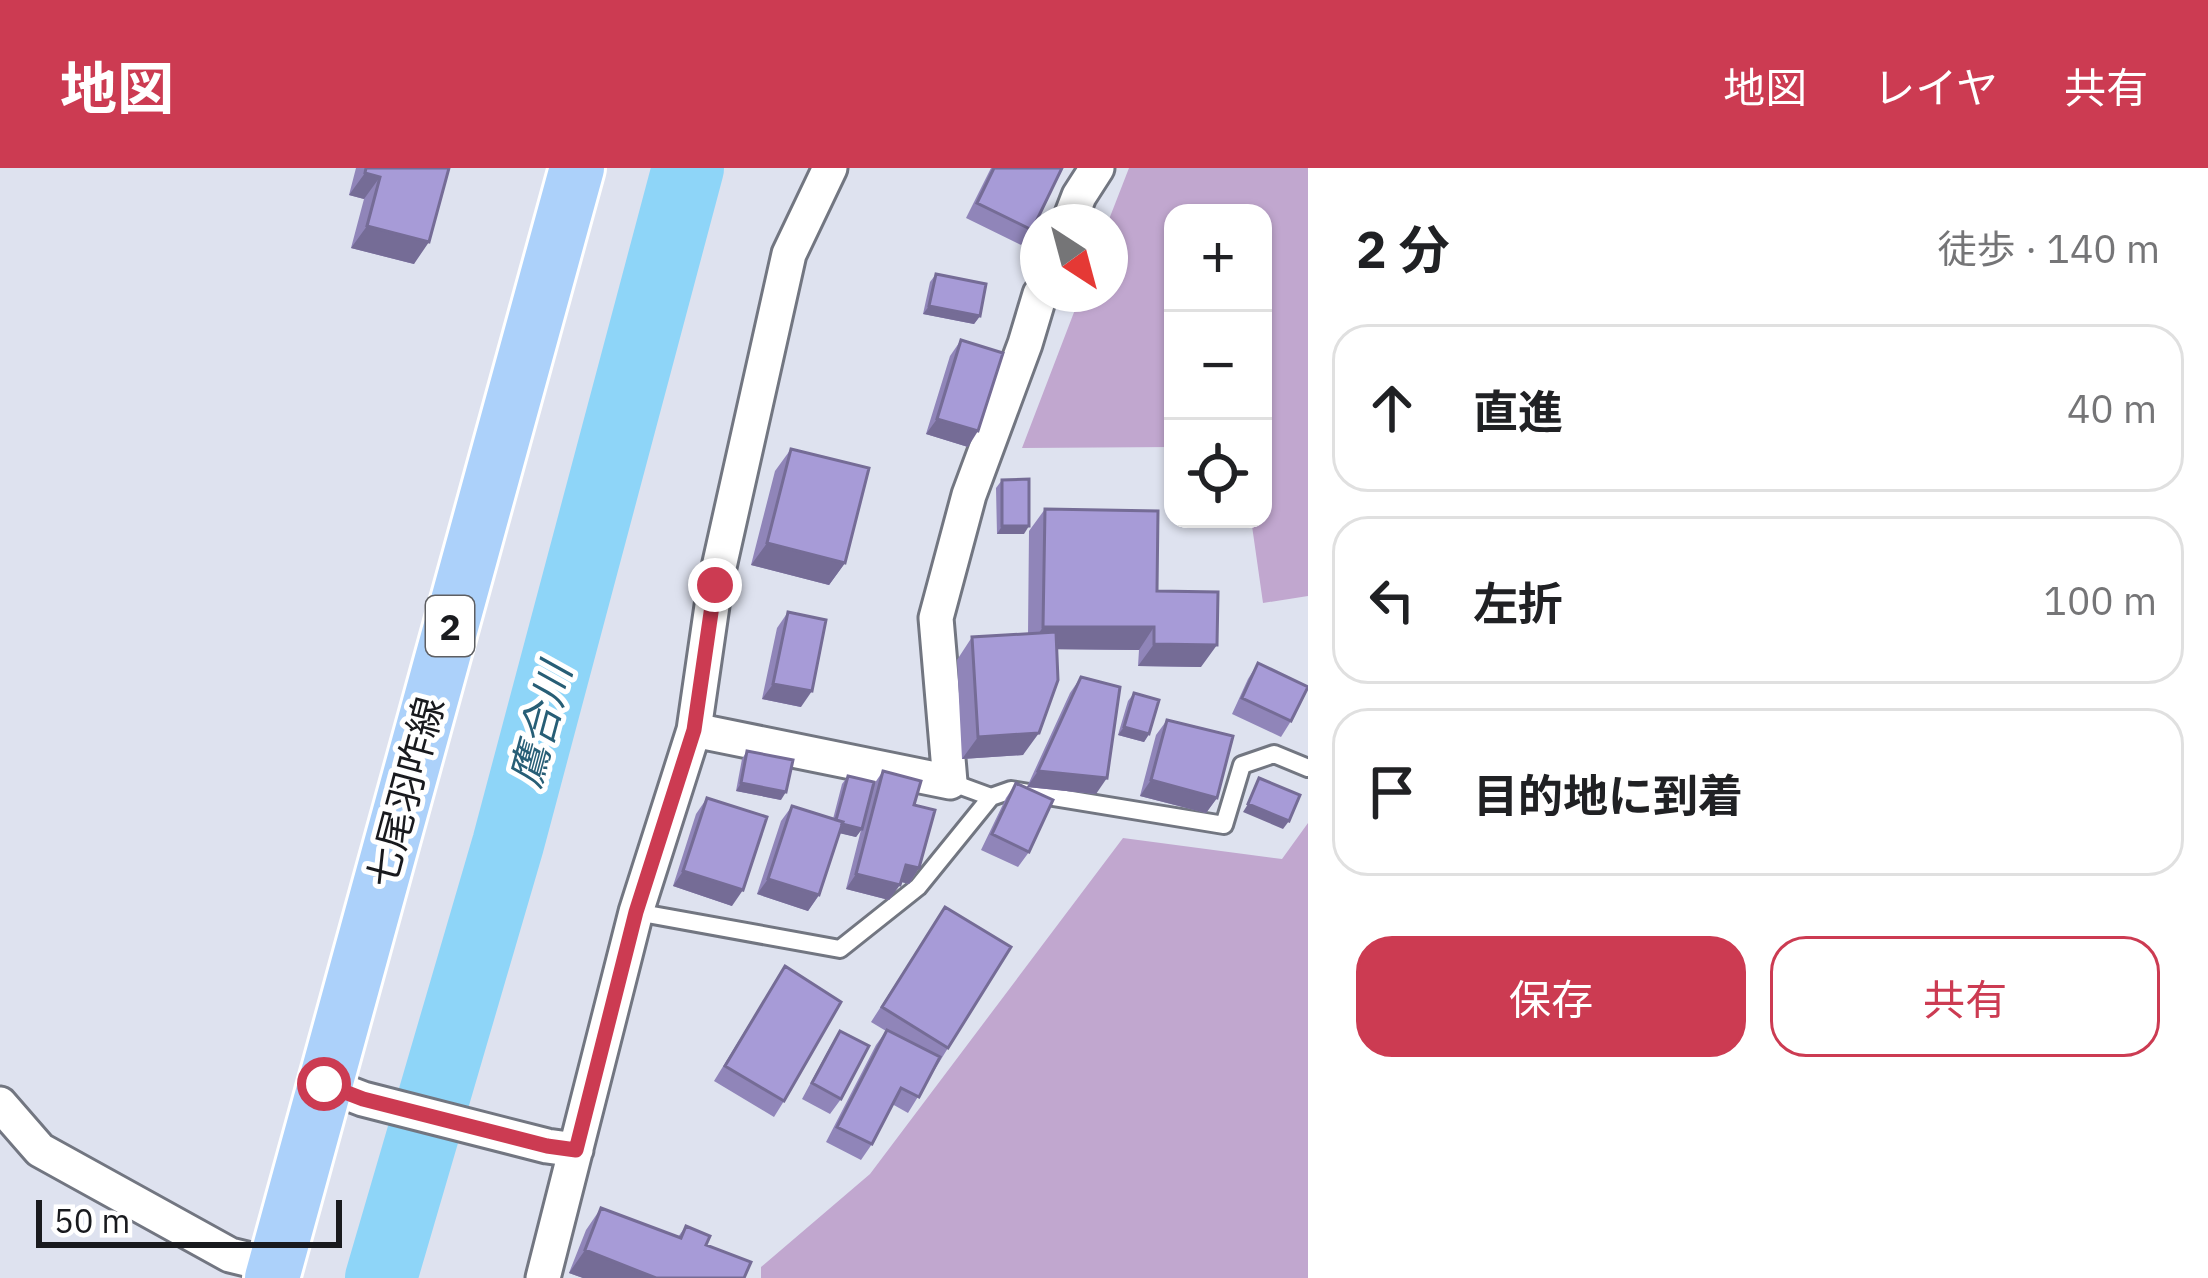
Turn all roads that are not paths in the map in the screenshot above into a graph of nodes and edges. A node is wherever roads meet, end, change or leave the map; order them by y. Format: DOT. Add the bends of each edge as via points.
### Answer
graph roads {
  1 [pos="577,168"];
  2 [pos="830,168"];
  3 [pos="1097,168"];
  4 [pos="1076,204"];
  5 [pos="1035,312"];
  6 [pos="694,730"];
  7 [pos="1308,768"];
  8 [pos="950,782"];
  9 [pos="991,797"];
  10 [pos="636,912"];
  11 [pos="344,1091"];
  12 [pos="0,1104"];
  13 [pos="562,1148"];
  14 [pos="273,1272"];
  15 [pos="543,1278"];
  1 -- 11 [label="main road, 七尾羽咋線 / 2"];
  2 -- 6 [label="street" via="789,254 715,585"];
  3 -- 4 [label="street"];
  5 -- 8 [label="street" via="969,495 937,618"];
  6 -- 8 [label="street"];
  6 -- 10 [label="street"];
  7 -- 9 [label="lane" via="1274,754 1242,764 1224,825 1011,790"];
  8 -- 9 [label="lane"];
  9 -- 10 [label="lane" via="918,887 840,949"];
  10 -- 13 [label="street"];
  11 -- 13 [label="street"];
  11 -- 14 [label="main road, 七尾羽咋線 / 2"];
  12 -- 14 [label="street" via="40,1150"];
  13 -- 15 [label="street"];
}
